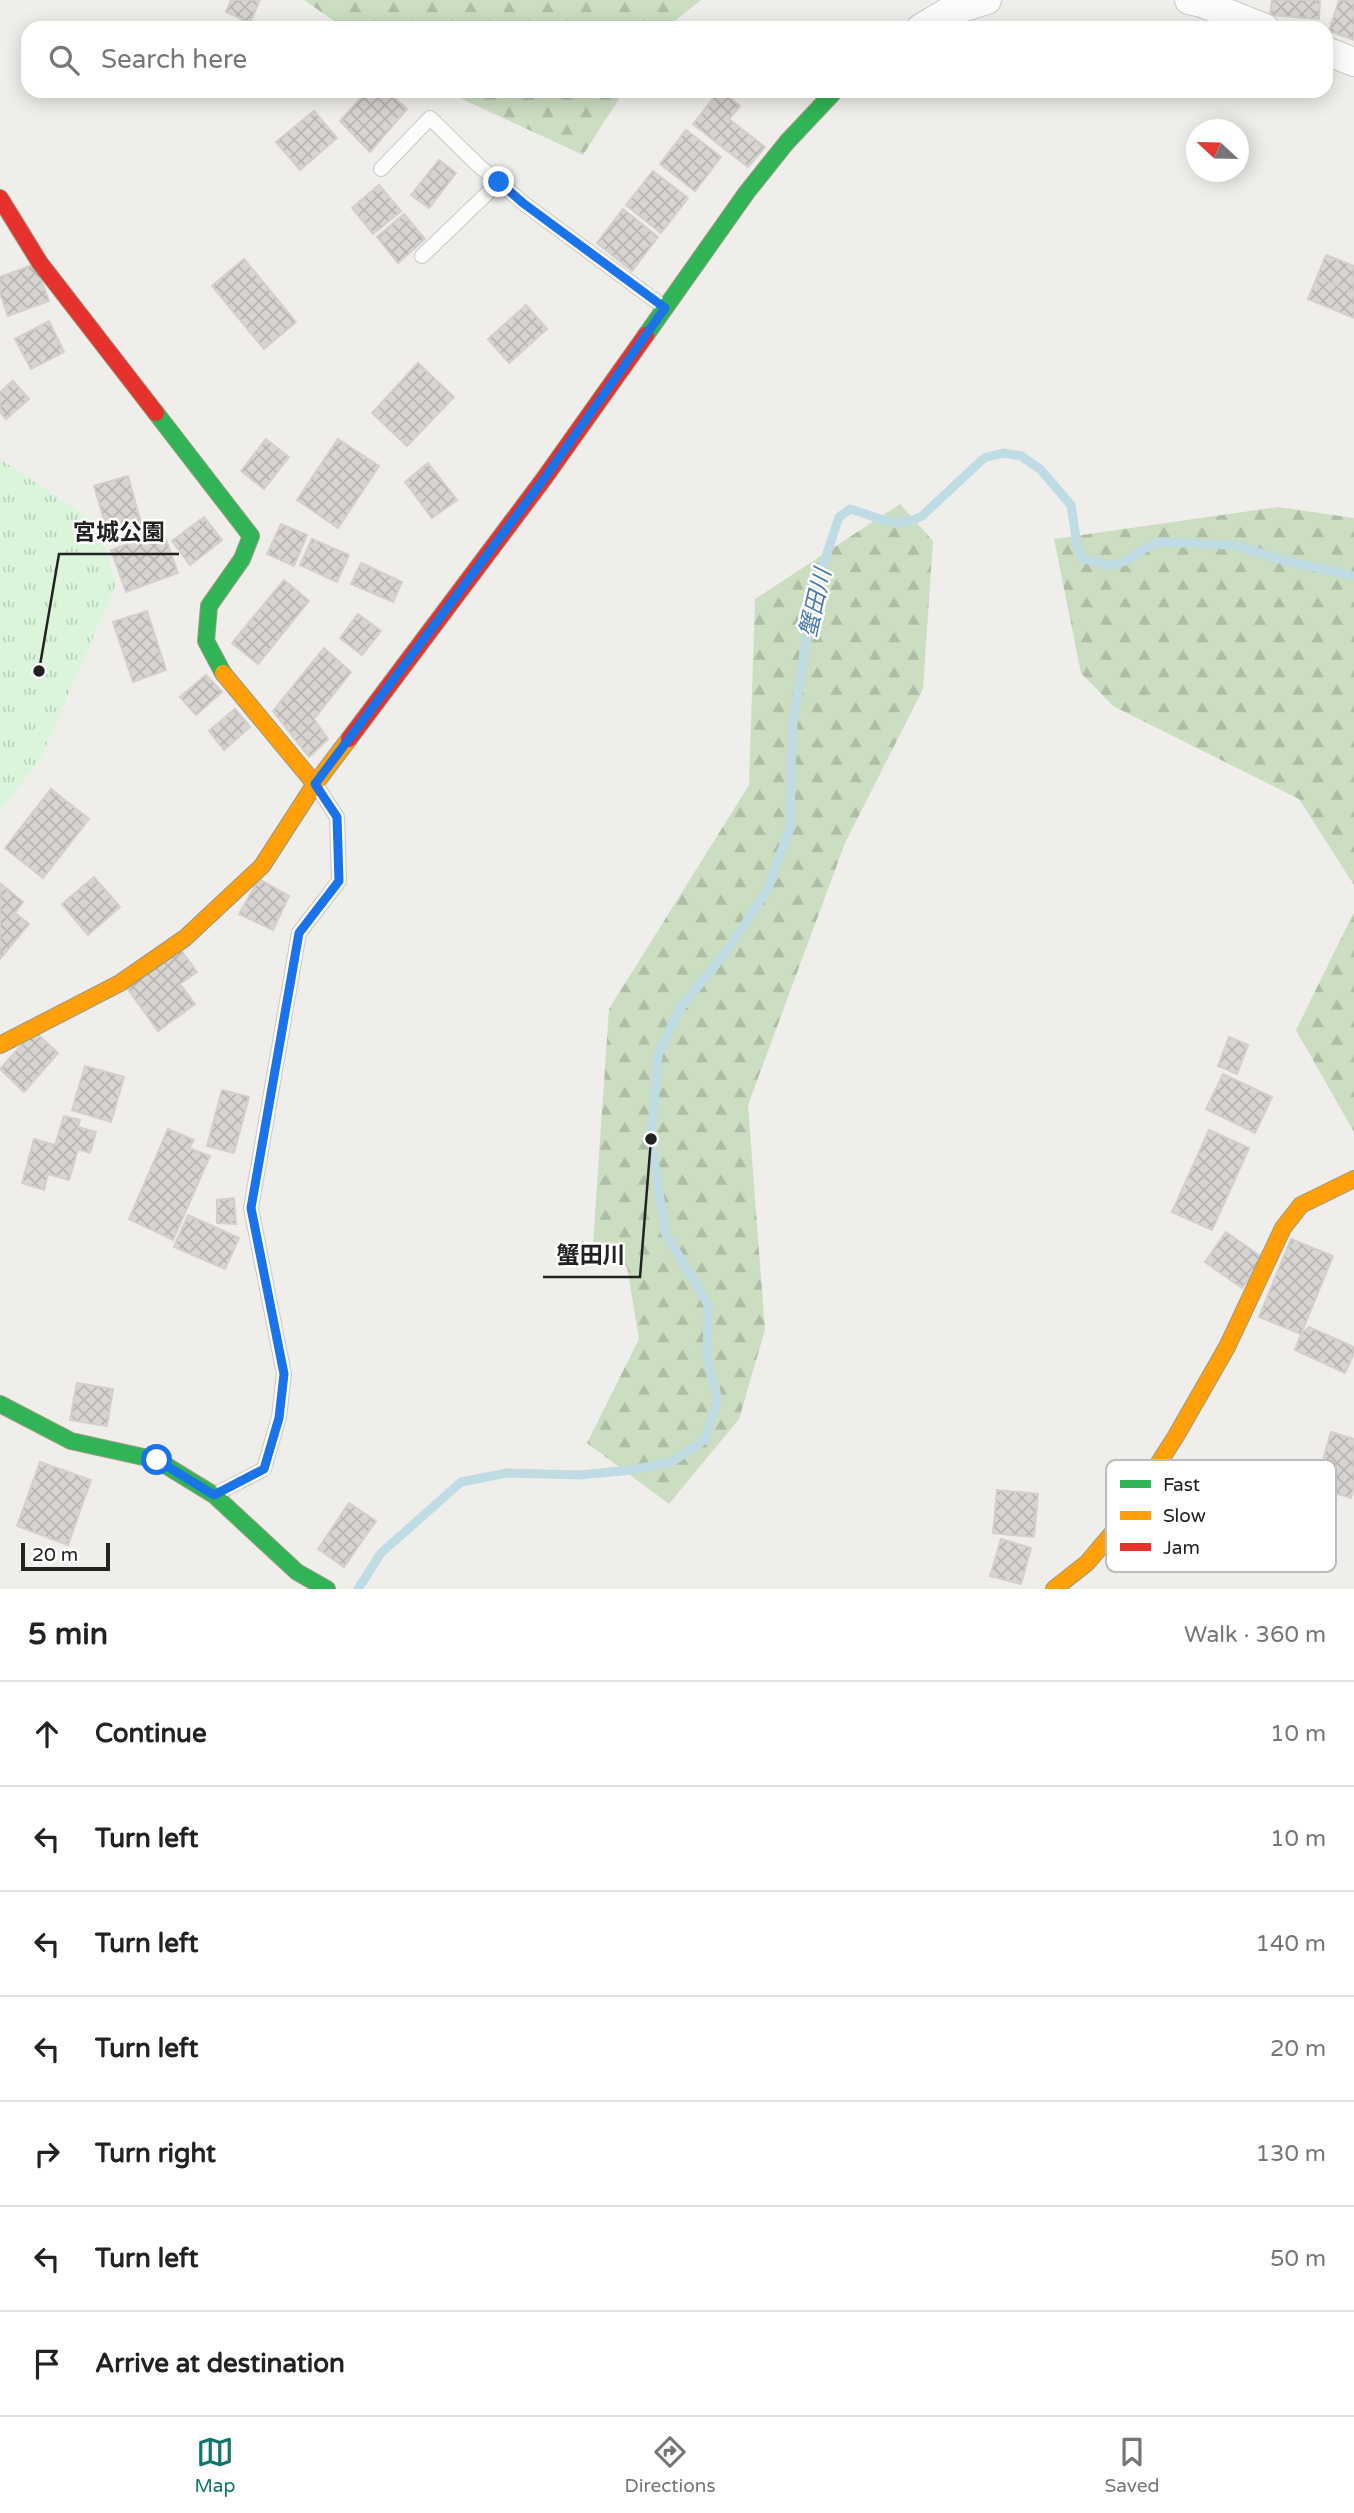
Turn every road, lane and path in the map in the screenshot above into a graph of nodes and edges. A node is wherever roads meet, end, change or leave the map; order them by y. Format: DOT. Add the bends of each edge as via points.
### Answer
graph roads {
  1 [pos="987,0"];
  2 [pos="1189,0"];
  3 [pos="933,21"];
  4 [pos="1246,21"];
  5 [pos="1333,54"];
  6 [pos="1354,62"];
  7 [pos="828,98"];
  8 [pos="381,169"];
  9 [pos="499,182"];
  10 [pos="0,198"];
  11 [pos="422,256"];
  12 [pos="665,308"];
  13 [pos="315,784"];
  14 [pos="0,1045"];
  15 [pos="1354,1179"];
  16 [pos="0,1404"];
  17 [pos="1161,1460"];
  18 [pos="214,1495"];
  19 [pos="1106,1541"];
  20 [pos="327,1589"];
  21 [pos="1054,1589"];
  1 -- 3 [label="street"];
  2 -- 4 [label="street"];
  5 -- 6 [label="street"];
  7 -- 12 [label="street" via="747,192"];
  8 -- 9 [label="lane" via="430,118"];
  9 -- 11 [label="lane"];
  9 -- 12 [label="lane"];
  10 -- 13 [label="street" via="40,262 251,536 242,559 209,606 206,642 224,674"];
  12 -- 13 [label="street" via="543,480"];
  13 -- 14 [label="street" via="262,866 185,938 120,983"];
  13 -- 18 [label="lane" via="337,817 339,881 299,933 251,1208 284,1374 279,1418 264,1469"];
  15 -- 17 [label="street" via="1301,1205 1283,1228 1227,1347"];
  16 -- 18 [label="street" via="71,1441 157,1460"];
  18 -- 20 [label="street" via="296,1572"];
  19 -- 21 [label="street"];
}
